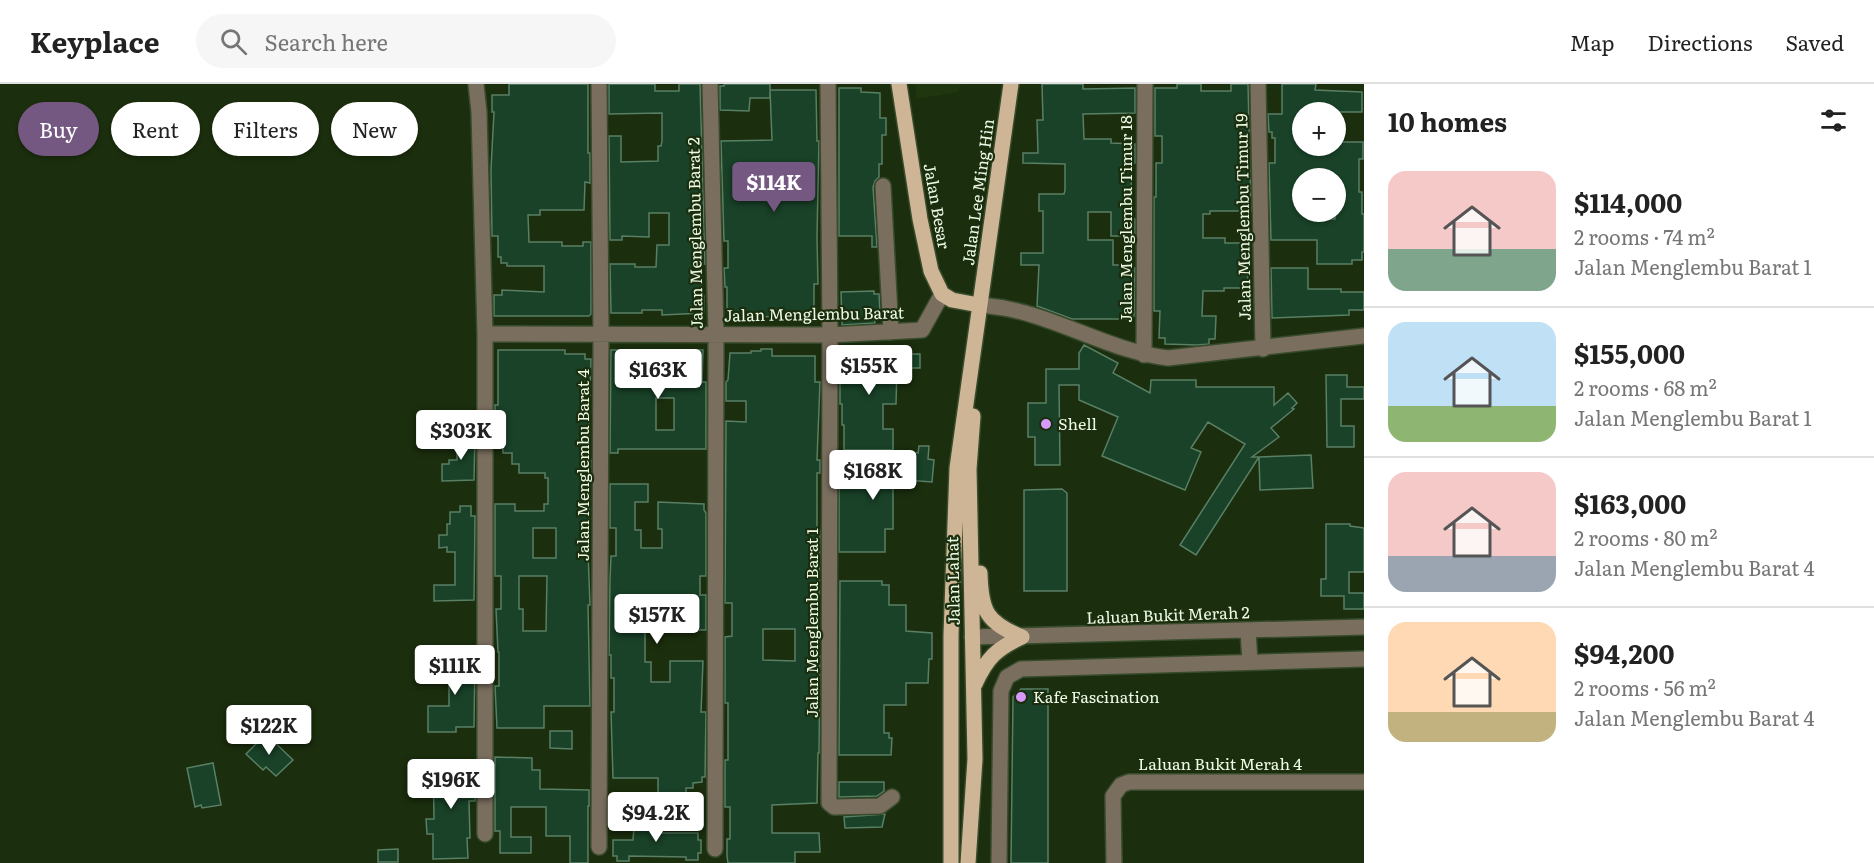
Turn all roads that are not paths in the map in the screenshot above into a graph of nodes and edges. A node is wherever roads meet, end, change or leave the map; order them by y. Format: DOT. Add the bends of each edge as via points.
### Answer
graph roads {
  1 [pos="476,84"];
  2 [pos="599,84"];
  3 [pos="710,84"];
  4 [pos="828,84"];
  5 [pos="898,84"];
  6 [pos="1011,84"];
  7 [pos="1017,84"];
  8 [pos="1145,84"];
  9 [pos="1258,84"];
  10 [pos="883,186"];
  11 [pos="942,294"];
  12 [pos="986,305"];
  13 [pos="891,332"];
  14 [pos="485,334"];
  15 [pos="716,334"];
  16 [pos="601,335"];
  17 [pos="830,335"];
  18 [pos="1364,336"];
  19 [pos="1263,349"];
  20 [pos="1144,355"];
  21 [pos="969,469"];
  22 [pos="956,501"];
  23 [pos="1364,627"];
  24 [pos="1248,631"];
  25 [pos="972,637"];
  26 [pos="1022,637"];
  27 [pos="1364,658"];
  28 [pos="1250,662"];
  29 [pos="973,688"];
  30 [pos="975,759"];
  31 [pos="952,764"];
  32 [pos="1364,782"];
  33 [pos="892,797"];
  34 [pos="485,834"];
  35 [pos="600,847"];
  36 [pos="715,849"];
  37 [pos="951,863"];
  38 [pos="960,863"];
  39 [pos="969,863"];
  40 [pos="999,863"];
  41 [pos="1114,863"];
  1 -- 14 [label="street"];
  2 -- 16 [label="street, Jalan Menglembu Barat 4"];
  3 -- 15 [label="street, Jalan Menglembu Barat 2"];
  4 -- 17 [label="street, Jalan Menglembu Barat 1"];
  5 -- 11 [label="main road, Jalan Besar" via="920,219 931,271"];
  6 -- 12 [label="main road, Jalan Lee Ming Hin"];
  7 -- 12 [label="main road, Jalan Lee Ming Hin"];
  8 -- 20 [label="street, Jalan Menglembu Timur 18"];
  9 -- 19 [label="street, Jalan Menglembu Timur 19"];
  10 -- 13 [label="street"];
  11 -- 12 [label="main road" via="952,300"];
  11 -- 13 [label="street, Jalan Menglembu Barat" via="922,330"];
  12 -- 20 [label="street" via="1045,319"];
  12 -- 21 [label="main road, Jalan Lahat"];
  12 -- 22 [label="main road, Jalan Lahat" via="960,436"];
  13 -- 17 [label="street, Jalan Menglembu Barat"];
  14 -- 16 [label="street, Jalan Menglembu Barat"];
  14 -- 34 [label="street"];
  15 -- 16 [label="street, Jalan Menglembu Barat"];
  15 -- 17 [label="street, Jalan Menglembu Barat"];
  15 -- 36 [label="street, Jalan Menglembu Barat 2"];
  16 -- 35 [label="street, Jalan Menglembu Barat 4"];
  17 -- 33 [label="street, Jalan Menglembu Barat 1" via="829,803 834,807 880,806"];
  18 -- 19 [label="street"];
  19 -- 20 [label="street" via="1168,358"];
  21 -- 25 [label="main road, Jalan Lahat"];
  21 -- 26 [label="main road" via="977,512 984,606 1003,629"];
  22 -- 25 [label="main road" via="959,610 965,630"];
  22 -- 31 [label="main road, Jalan Lahat"];
  23 -- 24 [label="street, Laluan Bukit Merah 2"];
  24 -- 26 [label="street, Laluan Bukit Merah 2"];
  24 -- 28 [label="street"];
  25 -- 26 [label="street, Laluan Bukit Merah 2"];
  25 -- 29 [label="main road, Jalan Lahat"];
  25 -- 31 [label="main road" via="961,652 961,719"];
  26 -- 29 [label="main road" via="993,653"];
  27 -- 28 [label="street"];
  28 -- 40 [label="street" via="1021,669 1008,677 1001,691"];
  29 -- 30 [label="main road, Jalan Lahat"];
  30 -- 38 [label="main road" via="965,801"];
  30 -- 39 [label="main road, Jalan Lahat"];
  31 -- 37 [label="main road, Jalan Lahat"];
  32 -- 41 [label="street, Laluan Bukit Merah 4" via="1129,782 1120,785 1113,796"];
}
